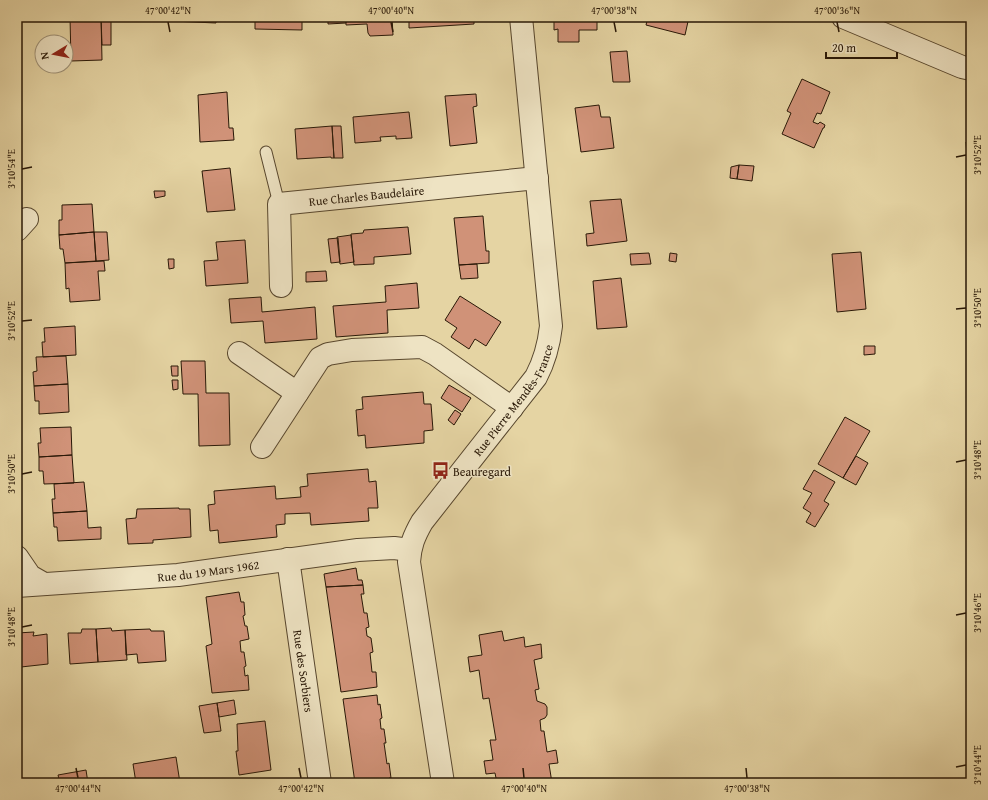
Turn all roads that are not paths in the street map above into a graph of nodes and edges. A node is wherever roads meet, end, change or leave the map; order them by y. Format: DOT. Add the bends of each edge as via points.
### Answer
graph roads {
  1 [pos="521,17"];
  2 [pos="843,17"];
  3 [pos="971,69"];
  4 [pos="266,152"];
  5 [pos="537,178"];
  6 [pos="279,204"];
  7 [pos="282,286"];
  8 [pos="239,353"];
  9 [pos="297,393"];
  10 [pos="512,408"];
  11 [pos="262,446"];
  12 [pos="410,550"];
  13 [pos="17,557"];
  14 [pos="288,559"];
  15 [pos="44,584"];
  16 [pos="17,586"];
  17 [pos="320,783"];
  18 [pos="443,783"];
  1 -- 5 [label="street, Rue Pierre Mendès-France"];
  2 -- 3 [label="street"];
  4 -- 6 [label="lane"];
  5 -- 6 [label="street, Rue Charles Baudelaire"];
  5 -- 10 [label="street, Rue Pierre Mendès-France" via="550,303 549,344 544,363 536,377"];
  6 -- 7 [label="street"];
  8 -- 9 [label="street"];
  9 -- 10 [label="street" via="320,358 328,354 352,350 422,347"];
  9 -- 11 [label="street"];
  10 -- 12 [label="street, Rue Pierre Mendès-France" via="422,522"];
  12 -- 14 [label="street, Rue du 19 Mars 1962" via="358,550"];
  12 -- 18 [label="street, Rue Pierre Mendès-France" via="410,568"];
  13 -- 15 [label="street" via="30,576"];
  14 -- 15 [label="street, Rue du 19 Mars 1962" via="178,575"];
  14 -- 17 [label="street, Rue des Sorbiers"];
  15 -- 16 [label="street, Rue du 19 Mars 1962"];
}
